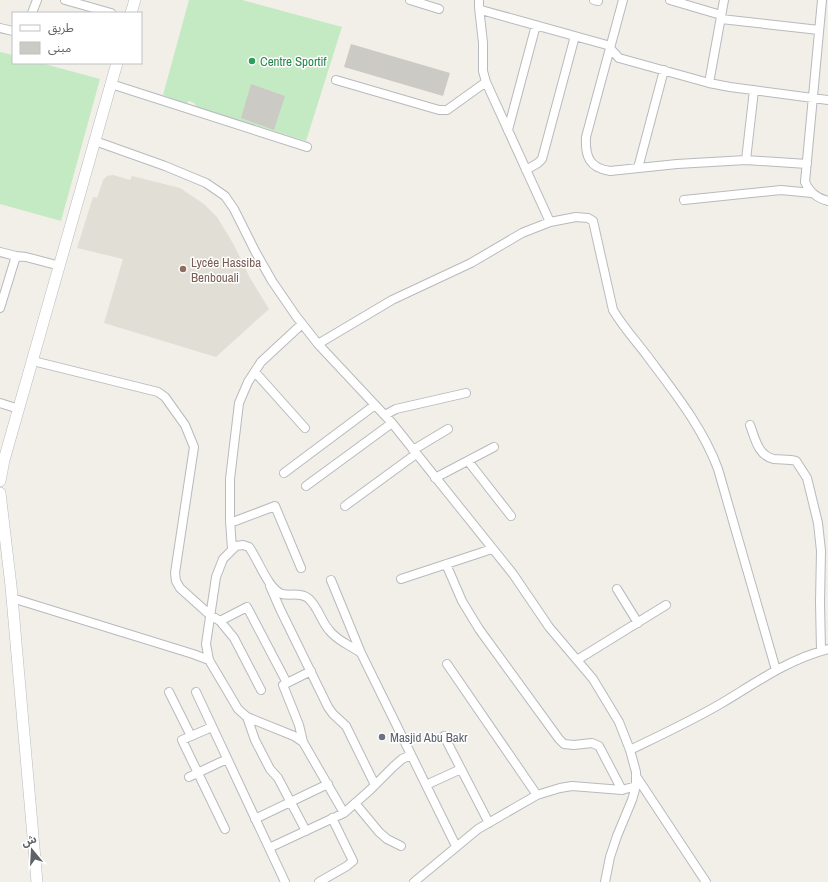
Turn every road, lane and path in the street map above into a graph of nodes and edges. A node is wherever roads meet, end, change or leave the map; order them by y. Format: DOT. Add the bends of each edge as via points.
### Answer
graph roads {
  1 [pos="37,0"];
  2 [pos="65,0"];
  3 [pos="135,0"];
  4 [pos="410,0"];
  5 [pos="623,0"];
  6 [pos="670,0"];
  7 [pos="724,0"];
  8 [pos="822,0"];
  9 [pos="479,4"];
  10 [pos="439,9"];
  11 [pos="32,12"];
  12 [pos="107,12"];
  13 [pos="131,12"];
  14 [pos="721,17"];
  15 [pos="536,25"];
  16 [pos="0,28"];
  17 [pos="819,30"];
  18 [pos="12,31"];
  19 [pos="575,36"];
  20 [pos="610,48"];
  21 [pos="117,64"];
  22 [pos="664,70"];
  23 [pos="336,80"];
  24 [pos="486,82"];
  25 [pos="709,83"];
  26 [pos="111,84"];
  27 [pos="754,90"];
  28 [pos="813,97"];
  29 [pos="828,100"];
  30 [pos="508,130"];
  31 [pos="95,141"];
  32 [pos="306,147"];
  33 [pos="746,160"];
  34 [pos="807,164"];
  35 [pos="638,168"];
  36 [pos="526,170"];
  37 [pos="812,193"];
  38 [pos="684,200"];
  39 [pos="828,201"];
  40 [pos="550,222"];
  41 [pos="0,252"];
  42 [pos="16,256"];
  43 [pos="60,266"];
  44 [pos="0,308"];
  45 [pos="302,324"];
  46 [pos="318,344"];
  47 [pos="33,361"];
  48 [pos="255,372"];
  49 [pos="466,393"];
  50 [pos="0,403"];
  51 [pos="375,405"];
  52 [pos="19,409"];
  53 [pos="385,415"];
  54 [pos="392,423"];
  55 [pos="750,425"];
  56 [pos="306,428"];
  57 [pos="448,429"];
  58 [pos="494,447"];
  59 [pos="414,452"];
  60 [pos="468,461"];
  61 [pos="284,473"];
  62 [pos="435,478"];
  63 [pos="0,481"];
  64 [pos="306,486"];
  65 [pos="0,493"];
  66 [pos="345,506"];
  67 [pos="511,516"];
  68 [pos="230,523"];
  69 [pos="232,549"];
  70 [pos="492,549"];
  71 [pos="446,564"];
  72 [pos="301,568"];
  73 [pos="267,578"];
  74 [pos="331,580"];
  75 [pos="401,580"];
  76 [pos="617,589"];
  77 [pos="12,598"];
  78 [pos="666,605"];
  79 [pos="210,615"];
  80 [pos="220,621"];
  81 [pos="638,623"];
  82 [pos="825,650"];
  83 [pos="361,653"];
  84 [pos="209,660"];
  85 [pos="577,660"];
  86 [pos="447,664"];
  87 [pos="776,670"];
  88 [pos="310,671"];
  89 [pos="286,683"];
  90 [pos="261,690"];
  91 [pos="169,692"];
  92 [pos="196,692"];
  93 [pos="247,717"];
  94 [pos="212,727"];
  95 [pos="191,736"];
  96 [pos="444,736"];
  97 [pos="303,742"];
  98 [pos="630,750"];
  99 [pos="411,754"];
  100 [pos="227,758"];
  101 [pos="461,769"];
  102 [pos="198,773"];
  103 [pos="636,776"];
  104 [pos="189,777"];
  105 [pos="328,784"];
  106 [pos="375,785"];
  107 [pos="426,785"];
  108 [pos="636,786"];
  109 [pos="622,790"];
  110 [pos="537,795"];
  111 [pos="290,803"];
  112 [pos="355,803"];
  113 [pos="344,813"];
  114 [pos="332,818"];
  115 [pos="255,819"];
  116 [pos="489,823"];
  117 [pos="225,829"];
  118 [pos="306,831"];
  119 [pos="401,846"];
  120 [pos="456,846"];
  121 [pos="269,848"];
  122 [pos="328,880"];
  123 [pos="37,882"];
  124 [pos="285,882"];
  125 [pos="319,882"];
  126 [pos="414,882"];
  127 [pos="605,882"];
  128 [pos="706,882"];
  1 -- 11 [label="street"];
  2 -- 12 [label="street"];
  3 -- 13 [label="street"];
  4 -- 10 [label="street"];
  5 -- 20 [label="street"];
  6 -- 14 [label="street"];
  7 -- 14 [label="street"];
  8 -- 17 [label="street"];
  9 -- 15 [label="street" via="481,10"];
  9 -- 24 [label="street" via="483,71"];
  14 -- 17 [label="street"];
  14 -- 25 [label="street"];
  15 -- 19 [label="street"];
  15 -- 30 [label="street"];
  16 -- 18 [label="street"];
  17 -- 28 [label="street"];
  19 -- 20 [label="street"];
  19 -- 36 [label="street" via="542,159"];
  20 -- 22 [label="street" via="619,58"];
  20 -- 35 [label="street" via="586,137 586,150 592,163 600,170"];
  21 -- 26 [label="street"];
  22 -- 25 [label="street"];
  22 -- 35 [label="street"];
  23 -- 24 [label="street" via="439,110 447,110"];
  24 -- 30 [label="street"];
  25 -- 27 [label="street"];
  26 -- 31 [label="street"];
  26 -- 32 [label="street"];
  27 -- 28 [label="street"];
  27 -- 33 [label="street"];
  28 -- 29 [label="street"];
  28 -- 34 [label="street"];
  30 -- 36 [label="street"];
  31 -- 43 [label="street"];
  31 -- 45 [label="street" via="200,180 225,196 272,281"];
  33 -- 34 [label="street"];
  33 -- 35 [label="street"];
  34 -- 37 [label="street" via="806,182"];
  36 -- 40 [label="street"];
  37 -- 38 [label="street" via="781,190"];
  37 -- 39 [label="street"];
  40 -- 46 [label="street" via="509,239 471,263 392,300"];
  40 -- 87 [label="street" via="576,217 593,221 613,310 693,421 711,452"];
  41 -- 42 [label="street"];
  42 -- 43 [label="street"];
  42 -- 44 [label="street"];
  43 -- 47 [label="street"];
  45 -- 46 [label="street"];
  45 -- 48 [label="street" via="261,362"];
  46 -- 51 [label="street"];
  47 -- 52 [label="street"];
  47 -- 79 [label="street" via="158,392 185,425 194,447 175,573 176,582"];
  48 -- 56 [label="street"];
  48 -- 68 [label="street" via="239,403 230,479"];
  49 -- 53 [label="street" via="396,409"];
  50 -- 52 [label="street"];
  51 -- 53 [label="street"];
  51 -- 61 [label="street"];
  52 -- 63 [label="street"];
  53 -- 54 [label="street"];
  54 -- 59 [label="street"];
  54 -- 64 [label="street"];
  55 -- 82 [label="street" via="758,448 766,456 796,461 807,478 821,551 820,602"];
  57 -- 59 [label="street"];
  58 -- 60 [label="street"];
  59 -- 62 [label="street"];
  59 -- 66 [label="street"];
  60 -- 62 [label="street"];
  60 -- 67 [label="street"];
  62 -- 70 [label="street"];
  65 -- 77 [label="street"];
  68 -- 69 [label="street"];
  68 -- 72 [label="street" via="275,506"];
  69 -- 73 [label="street" via="242,545 249,547"];
  69 -- 79 [label="street" via="223,559 216,578"];
  70 -- 71 [label="street"];
  70 -- 85 [label="street" via="513,574 549,627"];
  71 -- 75 [label="street"];
  71 -- 109 [label="street" via="462,601 479,629 559,739 564,744 592,743 599,746"];
  73 -- 83 [label="street" via="282,594 303,595 309,599 334,636"];
  73 -- 88 [label="street"];
  74 -- 83 [label="street"];
  76 -- 81 [label="street"];
  77 -- 84 [label="street"];
  77 -- 123 [label="street"];
  78 -- 81 [label="street"];
  79 -- 80 [label="street"];
  79 -- 84 [label="street" via="206,644"];
  80 -- 89 [label="street" via="247,607"];
  80 -- 90 [label="street" via="234,638"];
  81 -- 85 [label="street"];
  82 -- 87 [label="street" via="812,653"];
  83 -- 99 [label="street"];
  84 -- 93 [label="street" via="238,708"];
  85 -- 98 [label="street" via="607,701"];
  86 -- 110 [label="street"];
  87 -- 98 [label="street" via="721,703"];
  88 -- 89 [label="street"];
  88 -- 106 [label="street" via="328,708 346,726"];
  89 -- 97 [label="street" via="283,685"];
  91 -- 95 [label="street"];
  92 -- 94 [label="street"];
  93 -- 97 [label="street"];
  93 -- 111 [label="street" via="255,740"];
  94 -- 95 [label="street"];
  94 -- 100 [label="street"];
  95 -- 102 [label="street" via="182,740"];
  96 -- 101 [label="street"];
  97 -- 105 [label="street"];
  98 -- 103 [label="street"];
  99 -- 106 [label="street" via="402,759"];
  99 -- 107 [label="street"];
  100 -- 102 [label="street"];
  100 -- 115 [label="street"];
  101 -- 107 [label="street"];
  101 -- 116 [label="street"];
  102 -- 104 [label="street"];
  102 -- 117 [label="street"];
  103 -- 108 [label="street"];
  103 -- 128 [label="street"];
  105 -- 111 [label="street"];
  105 -- 113 [label="street"];
  106 -- 112 [label="street"];
  107 -- 120 [label="street"];
  108 -- 109 [label="street"];
  108 -- 127 [label="street" via="610,857"];
  109 -- 110 [label="street" via="572,786"];
  110 -- 116 [label="street"];
  111 -- 115 [label="street"];
  111 -- 118 [label="street"];
  112 -- 113 [label="street"];
  112 -- 119 [label="street" via="379,832"];
  113 -- 114 [label="street"];
  114 -- 118 [label="street"];
  114 -- 122 [label="street" via="353,861"];
  115 -- 121 [label="street"];
  116 -- 120 [label="street"];
  118 -- 121 [label="street"];
  120 -- 126 [label="street"];
  121 -- 124 [label="street"];
  122 -- 125 [label="street"];
}
